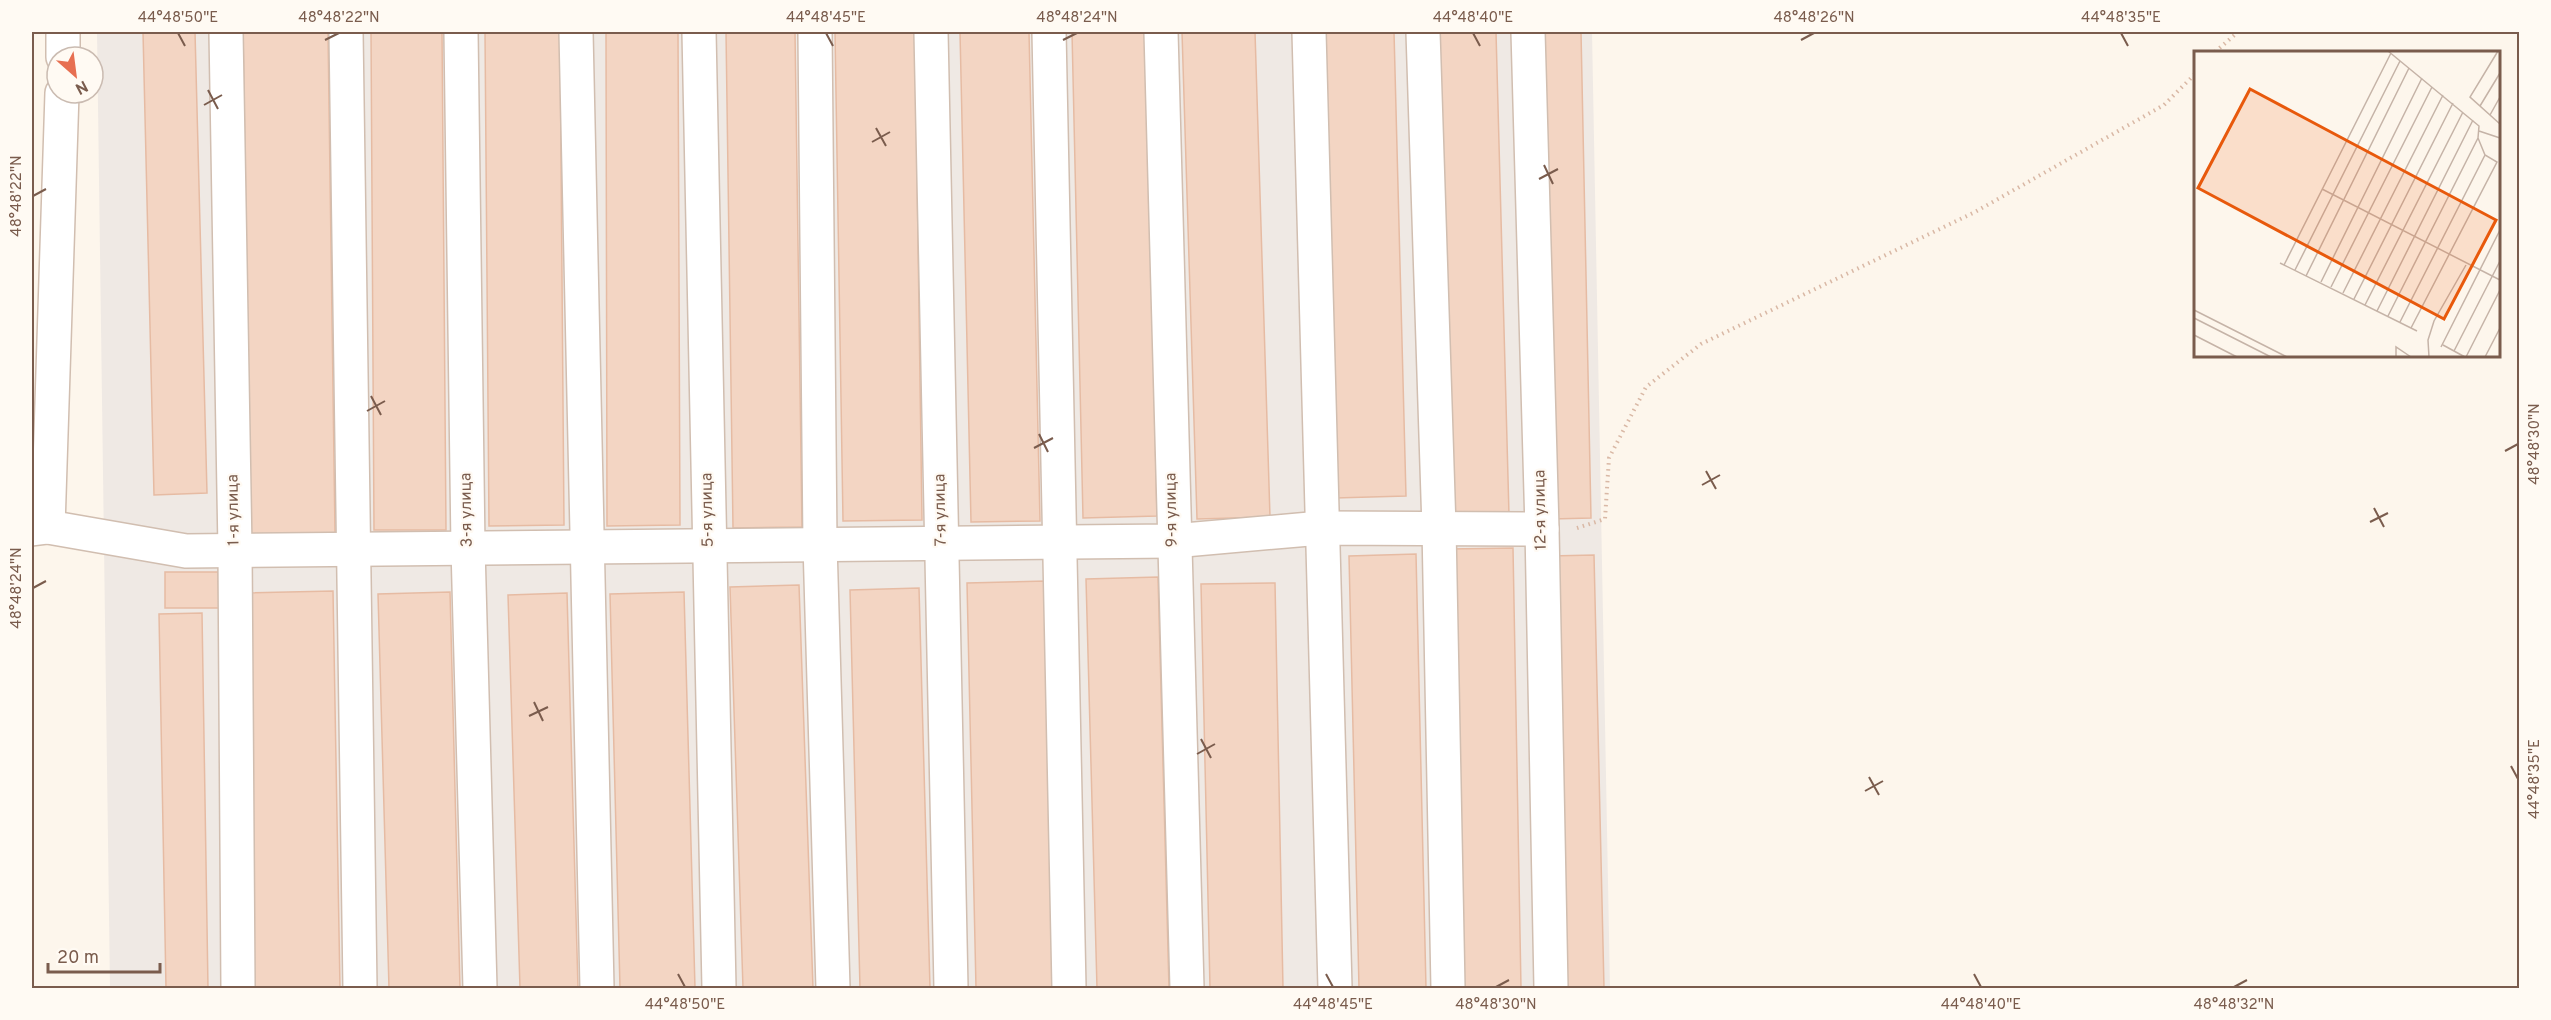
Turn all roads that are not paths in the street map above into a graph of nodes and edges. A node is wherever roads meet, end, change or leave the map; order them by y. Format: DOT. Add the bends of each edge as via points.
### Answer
graph roads {
  1 [pos="225,32"];
  2 [pos="346,32"];
  3 [pos="461,32"];
  4 [pos="576,32"];
  5 [pos="699,32"];
  6 [pos="815,32"];
  7 [pos="932,32"];
  8 [pos="1048,32"];
  9 [pos="1161,32"];
  10 [pos="1309,32"];
  11 [pos="1423,32"];
  12 [pos="1528,32"];
  13 [pos="61,105"];
  14 [pos="40,528"];
  15 [pos="1322,528"];
  16 [pos="1439,528"];
  17 [pos="1542,529"];
  18 [pos="1173,541"];
  19 [pos="1058,542"];
  20 [pos="942,543"];
  21 [pos="820,544"];
  22 [pos="709,545"];
  23 [pos="586,546"];
  24 [pos="468,548"];
  25 [pos="354,549"];
  26 [pos="235,550"];
  27 [pos="238,988"];
  28 [pos="360,988"];
  29 [pos="480,988"];
  30 [pos="597,988"];
  31 [pos="719,988"];
  32 [pos="833,988"];
  33 [pos="951,988"];
  34 [pos="1069,988"];
  35 [pos="1187,988"];
  36 [pos="1335,988"];
  37 [pos="1448,988"];
  38 [pos="1551,988"];
  1 -- 26 [label="street, 1-я улица"];
  2 -- 25 [label="street"];
  3 -- 24 [label="street, 3-я улица"];
  4 -- 23 [label="street"];
  5 -- 22 [label="street, 5-я улица"];
  6 -- 21 [label="street"];
  7 -- 20 [label="street, 7-я улица"];
  8 -- 19 [label="street"];
  9 -- 18 [label="street, 9-я улица"];
  10 -- 15 [label="street"];
  11 -- 16 [label="street"];
  12 -- 17 [label="street, 12-я улица"];
  13 -- 14 [label="street"];
  14 -- 26 [label="street" via="186,550"];
  15 -- 16 [label="street"];
  15 -- 18 [label="street"];
  15 -- 36 [label="street"];
  16 -- 17 [label="street"];
  16 -- 37 [label="street"];
  17 -- 38 [label="street, 12-я улица"];
  18 -- 19 [label="street"];
  18 -- 35 [label="street, 9-я улица"];
  19 -- 20 [label="street"];
  19 -- 34 [label="street"];
  20 -- 21 [label="street"];
  20 -- 33 [label="street, 7-я улица"];
  21 -- 22 [label="street"];
  21 -- 32 [label="street"];
  22 -- 23 [label="street"];
  22 -- 31 [label="street, 5-я улица"];
  23 -- 24 [label="street"];
  23 -- 30 [label="street"];
  24 -- 25 [label="street"];
  24 -- 29 [label="street, 3-я улица"];
  25 -- 26 [label="street"];
  25 -- 28 [label="street"];
  26 -- 27 [label="street, 1-я улица"];
}
